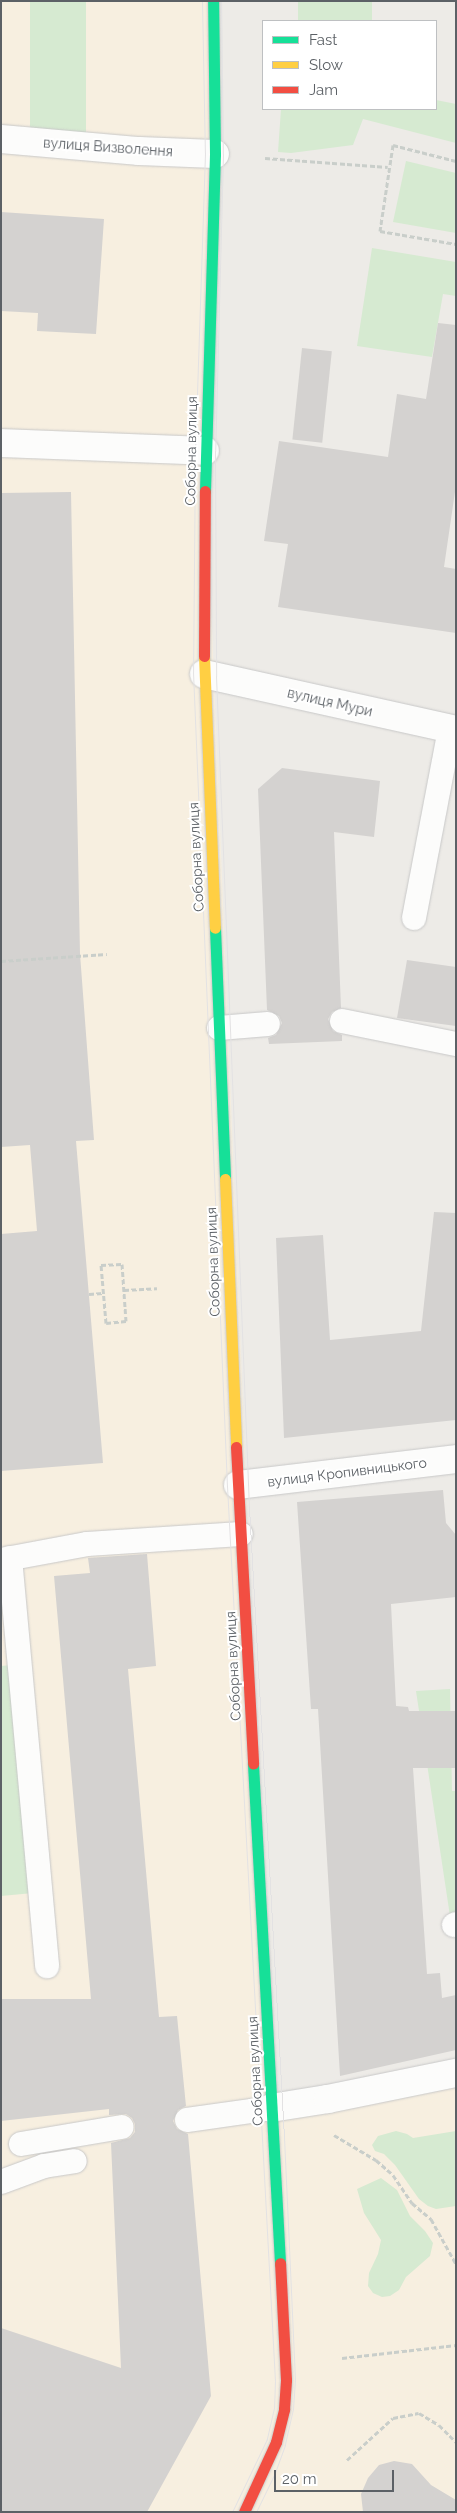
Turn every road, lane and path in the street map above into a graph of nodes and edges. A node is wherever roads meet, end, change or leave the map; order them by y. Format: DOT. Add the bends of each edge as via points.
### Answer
graph roads {
  1 [pos="213,1"];
  2 [pos="1,139"];
  3 [pos="215,154"];
  4 [pos="265,158"];
  5 [pos="456,161"];
  6 [pos="388,167"];
  7 [pos="456,244"];
  8 [pos="1,443"];
  9 [pos="205,451"];
  10 [pos="204,674"];
  11 [pos="453,729"];
  12 [pos="414,918"];
  13 [pos="107,954"];
  14 [pos="1,961"];
  15 [pos="342,1020"];
  16 [pos="268,1024"];
  17 [pos="219,1028"];
  18 [pos="456,1044"];
  19 [pos="158,1288"];
  20 [pos="124,1290"];
  21 [pos="103,1293"];
  22 [pos="89,1294"];
  23 [pos="456,1459"];
  24 [pos="238,1485"];
  25 [pos="241,1534"];
  26 [pos="6,1559"];
  27 [pos="47,1966"];
  28 [pos="456,2072"];
  29 [pos="271,2108"];
  30 [pos="187,2120"];
  31 [pos="122,2127"];
  32 [pos="330,2133"];
  33 [pos="21,2144"];
  34 [pos="75,2162"];
  35 [pos="1,2182"];
  36 [pos="456,2264"];
  37 [pos="456,2346"];
  38 [pos="342,2358"];
  39 [pos="456,2442"];
  40 [pos="347,2460"];
  41 [pos="244,2512"];
  1 -- 3 [label="street, Соборна вулиця"];
  2 -- 3 [label="street, вулиця Визволення"];
  3 -- 9 [label="street, Соборна вулиця"];
  4 -- 6 [label="path"];
  5 -- 6 [label="path" via="393,145"];
  6 -- 7 [label="path" via="380,231"];
  8 -- 9 [label="street"];
  9 -- 10 [label="street, Соборна вулиця"];
  10 -- 11 [label="street, вулиця Мури"];
  10 -- 17 [label="street, Соборна вулиця"];
  11 -- 12 [label="lane"];
  13 -- 14 [label="path"];
  15 -- 18 [label="lane"];
  16 -- 17 [label="lane"];
  17 -- 24 [label="street, Соборна вулиця"];
  19 -- 20 [label="path"];
  20 -- 21 [label="path" via="122,1264 101,1265"];
  20 -- 21 [label="path" via="126,1321 106,1322"];
  21 -- 22 [label="path"];
  23 -- 24 [label="street, вулиця Кропивницького"];
  24 -- 25 [label="street, Соборна вулиця"];
  25 -- 26 [label="lane" via="87,1544"];
  25 -- 29 [label="street, Соборна вулиця"];
  26 -- 27 [label="lane"];
  28 -- 29 [label="street"];
  29 -- 30 [label="lane"];
  29 -- 41 [label="street, Соборна вулиця" via="286,2380 284,2409 276,2442"];
  31 -- 33 [label="lane"];
  32 -- 36 [label="path" via="376,2160 393,2175 412,2203 431,2219"];
  34 -- 35 [label="lane" via="44,2166"];
  37 -- 38 [label="path"];
  39 -- 40 [label="path" via="438,2425 419,2414 393,2418"];
}
